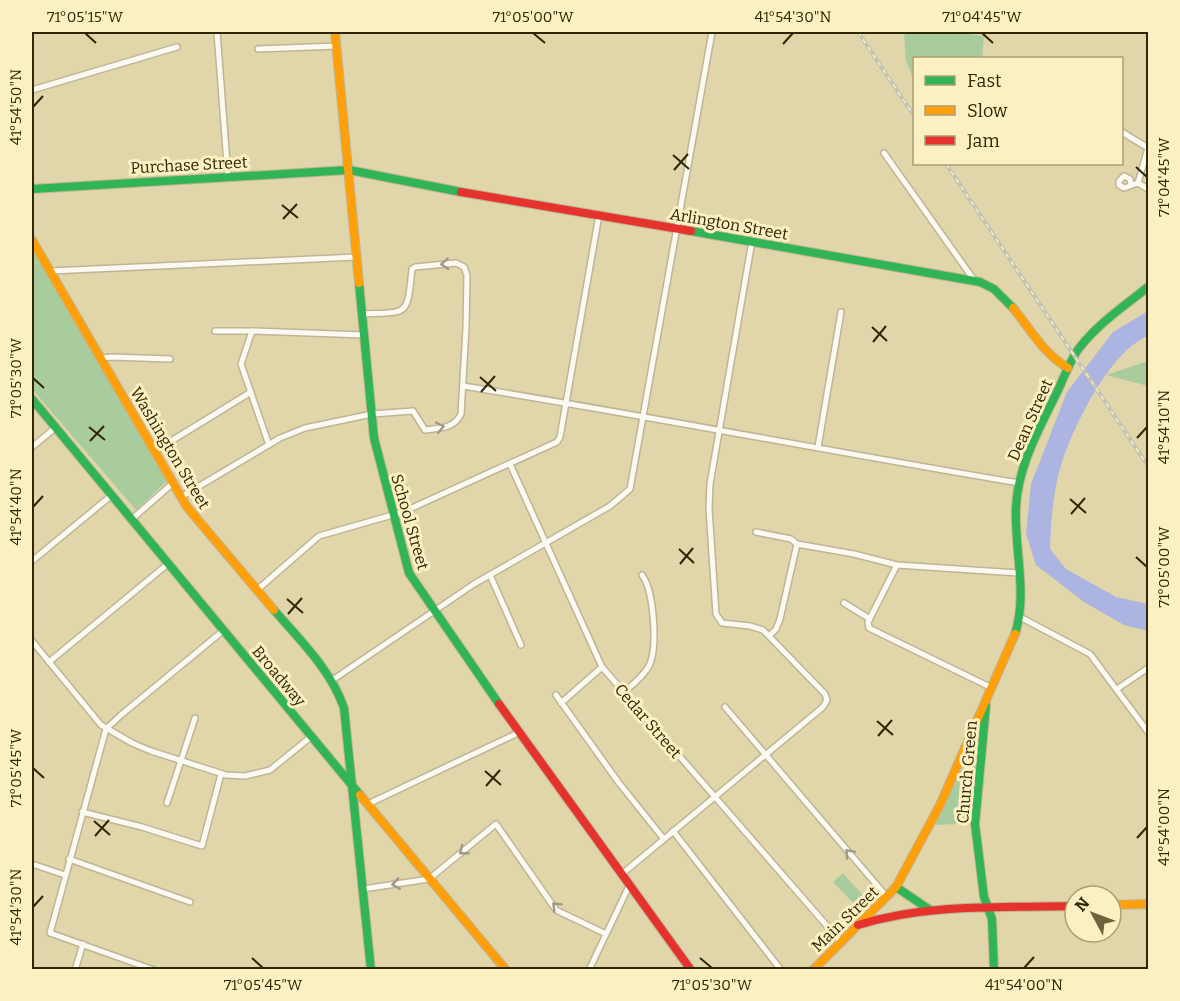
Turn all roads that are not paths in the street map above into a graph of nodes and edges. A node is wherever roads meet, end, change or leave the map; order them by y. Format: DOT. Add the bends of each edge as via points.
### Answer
graph roads {
  1 [pos="217,32"];
  2 [pos="335,32"];
  3 [pos="712,32"];
  4 [pos="337,46"];
  5 [pos="177,47"];
  6 [pos="258,50"];
  7 [pos="32,90"];
  8 [pos="1123,133"];
  9 [pos="884,153"];
  10 [pos="349,170"];
  11 [pos="228,177"];
  12 [pos="1138,183"];
  13 [pos="1131,185"];
  14 [pos="32,189"];
  15 [pos="1149,189"];
  16 [pos="599,215"];
  17 [pos="676,228"];
  18 [pos="32,240"];
  19 [pos="752,241"];
  20 [pos="356,257"];
  21 [pos="51,271"];
  22 [pos="974,280"];
  23 [pos="1149,287"];
  24 [pos="842,312"];
  25 [pos="362,314"];
  26 [pos="215,331"];
  27 [pos="252,331"];
  28 [pos="364,335"];
  29 [pos="102,358"];
  30 [pos="170,359"];
  31 [pos="1068,369"];
  32 [pos="463,386"];
  33 [pos="251,392"];
  34 [pos="32,399"];
  35 [pos="567,403"];
  36 [pos="372,414"];
  37 [pos="643,418"];
  38 [pos="56,428"];
  39 [pos="719,431"];
  40 [pos="269,445"];
  41 [pos="32,447"];
  42 [pos="818,447"];
  43 [pos="155,451"];
  44 [pos="510,464"];
  45 [pos="173,483"];
  46 [pos="1019,483"];
  47 [pos="112,495"];
  48 [pos="181,497"];
  49 [pos="393,515"];
  50 [pos="132,519"];
  51 [pos="756,532"];
  52 [pos="546,543"];
  53 [pos="797,544"];
  54 [pos="32,561"];
  55 [pos="169,563"];
  56 [pos="897,565"];
  57 [pos="1019,573"];
  58 [pos="490,575"];
  59 [pos="642,575"];
  60 [pos="257,590"];
  61 [pos="844,603"];
  62 [pos="435,612"];
  63 [pos="1020,617"];
  64 [pos="870,619"];
  65 [pos="224,630"];
  66 [pos="770,636"];
  67 [pos="32,641"];
  68 [pos="521,645"];
  69 [pos="49,662"];
  70 [pos="602,667"];
  71 [pos="1149,668"];
  72 [pos="331,681"];
  73 [pos="992,688"];
  74 [pos="1117,689"];
  75 [pos="623,693"];
  76 [pos="556,695"];
  77 [pos="986,701"];
  78 [pos="561,703"];
  79 [pos="725,707"];
  80 [pos="195,718"];
  81 [pos="106,729"];
  82 [pos="520,732"];
  83 [pos="1149,732"];
  84 [pos="312,736"];
  85 [pos="765,754"];
  86 [pos="181,761"];
  87 [pos="221,774"];
  88 [pos="352,785"];
  89 [pos="715,796"];
  90 [pos="167,803"];
  91 [pos="368,804"];
  92 [pos="82,812"];
  93 [pos="673,831"];
  94 [pos="663,838"];
  95 [pos="69,859"];
  96 [pos="32,864"];
  97 [pos="622,874"];
  98 [pos="65,875"];
  99 [pos="429,879"];
  100 [pos="630,884"];
  101 [pos="896,887"];
  102 [pos="363,889"];
  103 [pos="887,897"];
  104 [pos="911,898"];
  105 [pos="190,902"];
  106 [pos="1149,904"];
  107 [pos="1123,905"];
  108 [pos="1063,906"];
  109 [pos="988,908"];
  110 [pos="930,910"];
  111 [pos="904,914"];
  112 [pos="858,925"];
  113 [pos="606,934"];
  114 [pos="842,942"];
  115 [pos="83,945"];
  116 [pos="75,969"];
  117 [pos="154,969"];
  118 [pos="371,969"];
  119 [pos="506,969"];
  120 [pos="589,969"];
  121 [pos="691,969"];
  122 [pos="781,969"];
  123 [pos="813,969"];
  124 [pos="994,969"];
  1 -- 11 [label="street"];
  2 -- 4 [label="main road, School Street"];
  3 -- 17 [label="street"];
  4 -- 6 [label="street"];
  4 -- 10 [label="main road, School Street"];
  5 -- 7 [label="street"];
  8 -- 12 [label="street" via="1149,148"];
  9 -- 22 [label="street"];
  10 -- 11 [label="main road, Purchase Street"];
  10 -- 16 [label="main road, Arlington Street"];
  10 -- 20 [label="main road, School Street"];
  11 -- 14 [label="main road, Purchase Street"];
  12 -- 13 [label="street"];
  12 -- 15 [label="street"];
  16 -- 17 [label="main road, Arlington Street"];
  16 -- 35 [label="street"];
  17 -- 19 [label="main road, Arlington Street"];
  17 -- 37 [label="street"];
  18 -- 21 [label="main road, Washington Street"];
  19 -- 22 [label="main road, Arlington Street"];
  19 -- 39 [label="street"];
  20 -- 21 [label="street"];
  20 -- 25 [label="main road, School Street"];
  21 -- 29 [label="main road, Washington Street"];
  22 -- 31 [label="main road, Arlington Street" via="987,284 1007,300 1048,356"];
  23 -- 31 [label="main road, Dean Street" via="1095,329"];
  24 -- 42 [label="street"];
  25 -- 28 [label="main road, School Street"];
  32 -- 25 [label="street, one-way" via="467,276 464,267 456,263 415,267 405,308 395,313"];
  26 -- 27 [label="street"];
  27 -- 28 [label="street"];
  27 -- 33 [label="street" via="242,363"];
  28 -- 36 [label="main road, School Street"];
  29 -- 30 [label="street"];
  29 -- 43 [label="main road, Washington Street"];
  31 -- 46 [label="main road, Dean Street" via="1034,438"];
  32 -- 35 [label="street"];
  36 -- 32 [label="street, one-way" via="413,411 425,430 447,427 457,422 461,414"];
  33 -- 40 [label="street"];
  33 -- 43 [label="street"];
  34 -- 38 [label="main road, Broadway"];
  35 -- 37 [label="street"];
  35 -- 44 [label="street" via="557,442"];
  36 -- 40 [label="street" via="305,428"];
  36 -- 49 [label="main road, School Street"];
  37 -- 39 [label="street"];
  37 -- 52 [label="street" via="630,489 610,506"];
  38 -- 41 [label="street"];
  38 -- 47 [label="main road, Broadway"];
  39 -- 42 [label="street"];
  39 -- 66 [label="street" via="709,505 717,618 726,624 759,628"];
  40 -- 48 [label="street"];
  42 -- 46 [label="street"];
  43 -- 45 [label="main road, Washington Street"];
  44 -- 49 [label="street"];
  44 -- 52 [label="street, Cedar Street"];
  45 -- 48 [label="main road, Washington Street"];
  45 -- 50 [label="street"];
  46 -- 57 [label="main road, Dean Street"];
  47 -- 50 [label="main road, Broadway"];
  47 -- 54 [label="street"];
  48 -- 60 [label="main road, Washington Street"];
  49 -- 60 [label="street" via="320,536"];
  49 -- 62 [label="main road, School Street" via="409,575"];
  50 -- 55 [label="main road, Broadway"];
  51 -- 53 [label="street" via="791,539"];
  52 -- 58 [label="street"];
  52 -- 70 [label="street, Cedar Street"];
  53 -- 56 [label="street"];
  53 -- 66 [label="street" via="780,620"];
  55 -- 65 [label="main road, Broadway"];
  55 -- 69 [label="street"];
  56 -- 57 [label="street"];
  56 -- 64 [label="street"];
  57 -- 63 [label="main road, Dean Street"];
  58 -- 62 [label="street"];
  58 -- 68 [label="street"];
  59 -- 75 [label="street" via="650,590 654,649 647,670"];
  60 -- 72 [label="main road, Washington Street"];
  61 -- 64 [label="street"];
  62 -- 72 [label="street"];
  62 -- 82 [label="main road, School Street"];
  63 -- 73 [label="main road, Dean Street"];
  63 -- 74 [label="street" via="1090,654"];
  64 -- 73 [label="street" via="868,626 873,631"];
  65 -- 81 [label="street"];
  65 -- 84 [label="main road, Broadway"];
  66 -- 85 [label="street" via="825,693 827,700"];
  67 -- 69 [label="street"];
  69 -- 81 [label="street"];
  70 -- 75 [label="street, Cedar Street"];
  70 -- 78 [label="street"];
  71 -- 74 [label="street"];
  72 -- 88 [label="main road, Washington Street" via="343,703"];
  73 -- 77 [label="main road, Dean Street"];
  74 -- 83 [label="street"];
  75 -- 89 [label="street, Cedar Street"];
  76 -- 78 [label="street"];
  77 -- 101 [label="main road, Church Green" via="936,812"];
  77 -- 109 [label="main road, Church Green" via="975,828"];
  78 -- 94 [label="street"];
  79 -- 85 [label="street"];
  80 -- 86 [label="street"];
  81 -- 86 [label="street" via="137,746"];
  81 -- 92 [label="street"];
  82 -- 91 [label="street"];
  82 -- 97 [label="main road, School Street"];
  84 -- 87 [label="street" via="268,771 237,777"];
  84 -- 88 [label="main road, Broadway"];
  85 -- 89 [label="street"];
  103 -- 85 [label="street, one-way"];
  86 -- 87 [label="street"];
  86 -- 90 [label="street"];
  87 -- 92 [label="street" via="202,846"];
  88 -- 91 [label="main road, Broadway"];
  88 -- 102 [label="main road"];
  89 -- 93 [label="street"];
  89 -- 114 [label="street, Cedar Street"];
  91 -- 99 [label="main road, Broadway"];
  92 -- 95 [label="street"];
  93 -- 94 [label="street"];
  93 -- 122 [label="street"];
  94 -- 97 [label="street"];
  95 -- 98 [label="street"];
  95 -- 105 [label="street"];
  96 -- 98 [label="street"];
  97 -- 100 [label="main road, School Street"];
  98 -- 115 [label="street" via="50,933"];
  99 -- 102 [label="street, one-way"];
  113 -- 99 [label="street, one-way" via="556,910 496,824"];
  99 -- 119 [label="main road, Broadway"];
  100 -- 113 [label="street"];
  100 -- 121 [label="main road, School Street"];
  101 -- 103 [label="main road, Main Street"];
  101 -- 104 [label="main road"];
  102 -- 118 [label="main road"];
  103 -- 112 [label="main road, Main Street"];
  104 -- 110 [label="main road"];
  104 -- 111 [label="main road" via="913,907"];
  106 -- 107 [label="main road"];
  108 -- 109 [label="main road"];
  109 -- 110 [label="main road"];
  109 -- 124 [label="main road, Church Green"];
  110 -- 111 [label="main road"];
  111 -- 112 [label="main road"];
  112 -- 114 [label="main road, Main Street"];
  113 -- 120 [label="street"];
  114 -- 123 [label="main road, Main Street"];
  115 -- 116 [label="street"];
  115 -- 117 [label="street"];
}
